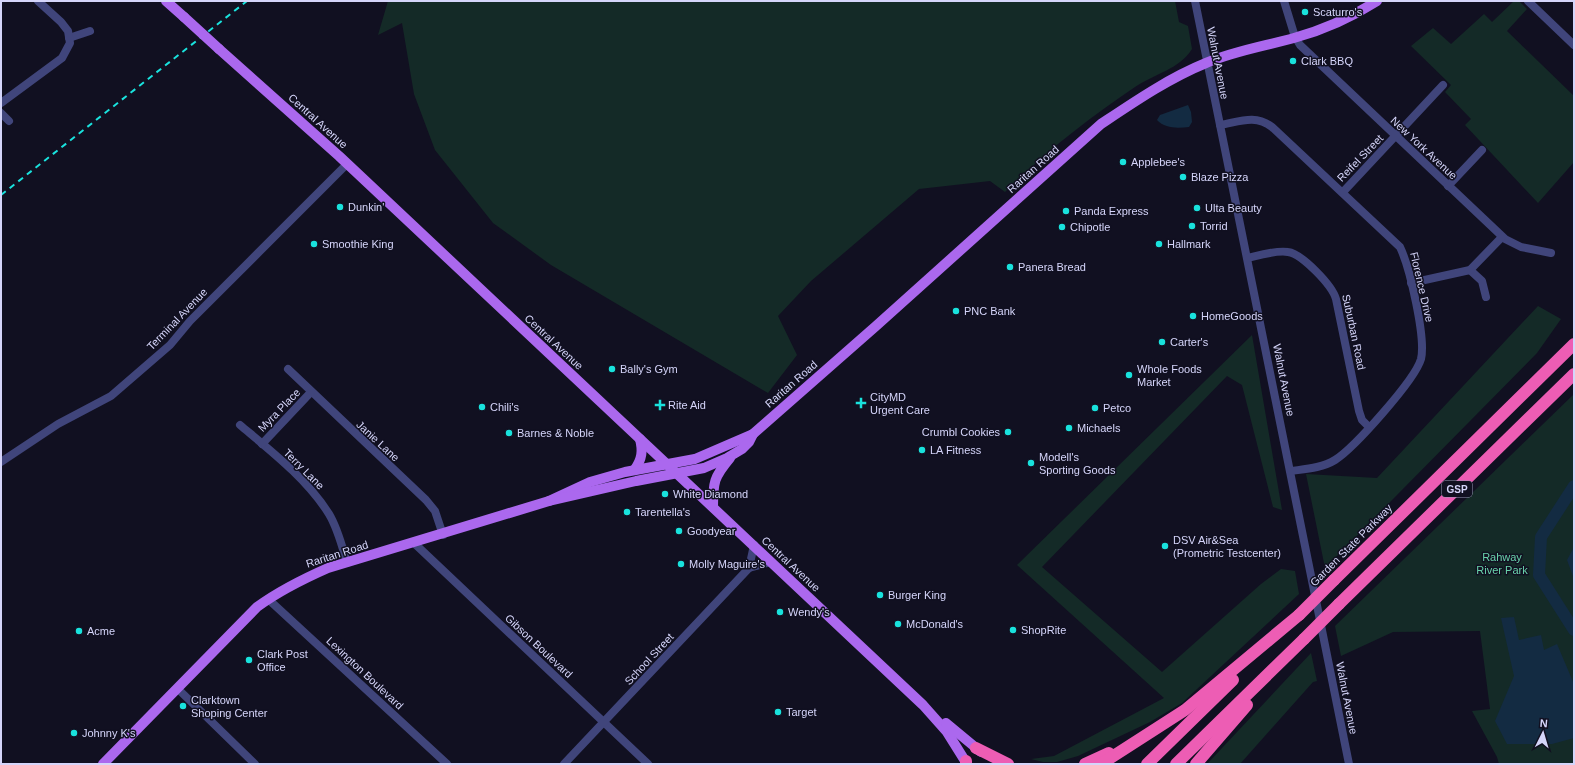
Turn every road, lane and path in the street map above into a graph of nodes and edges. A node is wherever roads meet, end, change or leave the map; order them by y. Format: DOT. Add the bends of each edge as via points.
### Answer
graph roads {
  1 [pos="38,1"];
  2 [pos="166,1"];
  3 [pos="1195,1"];
  4 [pos="1284,1"];
  5 [pos="1377,1"];
  6 [pos="1528,1"];
  7 [pos="90,31"];
  8 [pos="69,38"];
  9 [pos="1295,38"];
  10 [pos="1574,45"];
  11 [pos="1207,62"];
  12 [pos="1443,85"];
  13 [pos="1,103"];
  14 [pos="1,113"];
  15 [pos="9,121"];
  16 [pos="1220,125"];
  17 [pos="1395,137"];
  18 [pos="1482,150"];
  19 [pos="347,164"];
  20 [pos="1448,186"];
  21 [pos="1343,192"];
  22 [pos="1502,236"];
  23 [pos="1551,253"];
  24 [pos="1248,258"];
  25 [pos="1470,270"];
  26 [pos="1411,283"];
  27 [pos="1486,297"];
  28 [pos="1574,344"];
  29 [pos="288,369"];
  30 [pos="1574,374"];
  31 [pos="311,392"];
  32 [pos="240,425"];
  33 [pos="1369,427"];
  34 [pos="753,434"];
  35 [pos="640,439"];
  36 [pos="262,444"];
  37 [pos="732,455"];
  38 [pos="1,462"];
  39 [pos="667,464"];
  40 [pos="635,469"];
  41 [pos="1291,471"];
  42 [pos="678,474"];
  43 [pos="549,501"];
  44 [pos="713,506"];
  45 [pos="443,535"];
  46 [pos="414,543"];
  47 [pos="754,546"];
  48 [pos="348,562"];
  49 [pos="771,562"];
  50 [pos="750,568"];
  51 [pos="268,599"];
  52 [pos="1299,615"];
  53 [pos="1304,639"];
  54 [pos="178,689"];
  55 [pos="923,705"];
  56 [pos="604,722"];
  57 [pos="976,748"];
  58 [pos="1123,749"];
  59 [pos="966,763"];
  60 [pos="103,764"];
  61 [pos="255,764"];
  62 [pos="447,764"];
  63 [pos="564,764"];
  64 [pos="648,764"];
  65 [pos="997,764"];
  66 [pos="1008,764"];
  67 [pos="1085,764"];
  68 [pos="1102,764"];
  69 [pos="1147,764"];
  70 [pos="1176,764"];
  71 [pos="1196,764"];
  72 [pos="1349,764"];
  1 -- 8 [label="street" via="61,22 68,31"];
  2 -- 19 [label="main road, Central Avenue, bridge"];
  3 -- 11 [label="street, Walnut Avenue"];
  4 -- 9 [label="street"];
  5 -- 9 [label="main road, Raritan Road" via="1346,18"];
  6 -- 10 [label="street"];
  7 -- 8 [label="street"];
  8 -- 13 [label="street" via="70,43 62,58"];
  9 -- 11 [label="main road, Raritan Road"];
  9 -- 17 [label="street, New York Avenue" via="1303,49"];
  11 -- 16 [label="street, Walnut Avenue"];
  11 -- 34 [label="main road, Raritan Road" via="1143,97 1101,124"];
  12 -- 17 [label="street, Reifel Street"];
  14 -- 15 [label="street"];
  16 -- 21 [label="street, Florence Drive" via="1252,119 1262,120"];
  16 -- 24 [label="street, Walnut Avenue"];
  17 -- 20 [label="street, New York Avenue"];
  17 -- 21 [label="street, Reifel Street"];
  18 -- 20 [label="street"];
  19 -- 35 [label="main road, Central Avenue"];
  19 -- 38 [label="street, Terminal Avenue" via="190,321 170,345 139,373 111,396 58,424"];
  20 -- 22 [label="street, New York Avenue"];
  21 -- 26 [label="street, Florence Drive" via="1400,247 1406,258"];
  22 -- 23 [label="street, New York Avenue" via="1516,245"];
  22 -- 25 [label="street"];
  24 -- 33 [label="street, Suburban Road" via="1280,252 1293,253 1331,287 1336,299 1359,411 1362,420"];
  24 -- 41 [label="street, Walnut Avenue"];
  25 -- 26 [label="street"];
  25 -- 27 [label="street" via="1482,281"];
  26 -- 33 [label="street, Florence Drive" via="1422,338 1420,364 1394,400"];
  28 -- 52 [label="highway, Garden State Parkway / GSP, bridge"];
  29 -- 31 [label="street, Janie Lane"];
  30 -- 53 [label="highway, GSP, bridge"];
  31 -- 36 [label="street, Myra Place"];
  31 -- 45 [label="street, Janie Lane" via="426,500 435,511"];
  32 -- 36 [label="street, Terry Lane"];
  33 -- 41 [label="street, Florence Drive" via="1334,460 1324,465"];
  34 -- 37 [label="main road, Raritan Road" via="746,445"];
  34 -- 39 [label="main road, Raritan Road" via="703,456"];
  35 -- 39 [label="main road, Central Avenue"];
  35 -- 40 [label="main road" via="642,453"];
  36 -- 48 [label="street, Terry Lane" via="312,490 339,533"];
  37 -- 42 [label="main road, Raritan Road" via="704,468"];
  37 -- 44 [label="main road" via="714,481"];
  39 -- 40 [label="main road, Raritan Road"];
  39 -- 42 [label="main road, Central Avenue"];
  40 -- 43 [label="main road, Raritan Road" via="590,482"];
  41 -- 72 [label="street, Walnut Avenue"];
  42 -- 43 [label="main road, Raritan Road"];
  42 -- 44 [label="main road, Central Avenue"];
  43 -- 45 [label="main road, Raritan Road"];
  44 -- 47 [label="main road, Central Avenue"];
  45 -- 46 [label="main road, Raritan Road"];
  46 -- 48 [label="main road, Raritan Road"];
  46 -- 56 [label="street, Gibson Boulevard"];
  47 -- 49 [label="main road, Central Avenue"];
  47 -- 50 [label="street"];
  48 -- 51 [label="main road, Raritan Road" via="304,578"];
  49 -- 50 [label="street"];
  49 -- 55 [label="main road, Central Avenue"];
  50 -- 56 [label="street, School Street"];
  51 -- 54 [label="main road, Raritan Road" via="257,607"];
  51 -- 62 [label="street, Lexington Boulevard"];
  52 -- 58 [label="highway" via="1186,710"];
  52 -- 69 [label="highway, Garden State Parkway / GSP"];
  53 -- 70 [label="highway, GSP"];
  53 -- 71 [label="highway"];
  54 -- 60 [label="main road, Raritan Road"];
  54 -- 61 [label="street"];
  55 -- 57 [label="main road, Central Avenue"];
  55 -- 59 [label="main road, Central Avenue" via="942,724"];
  56 -- 63 [label="street, School Street"];
  56 -- 64 [label="street, Gibson Boulevard"];
  57 -- 65 [label="main road, Central Avenue"];
  57 -- 66 [label="highway"];
  58 -- 67 [label="highway"];
  58 -- 68 [label="highway"];
}
